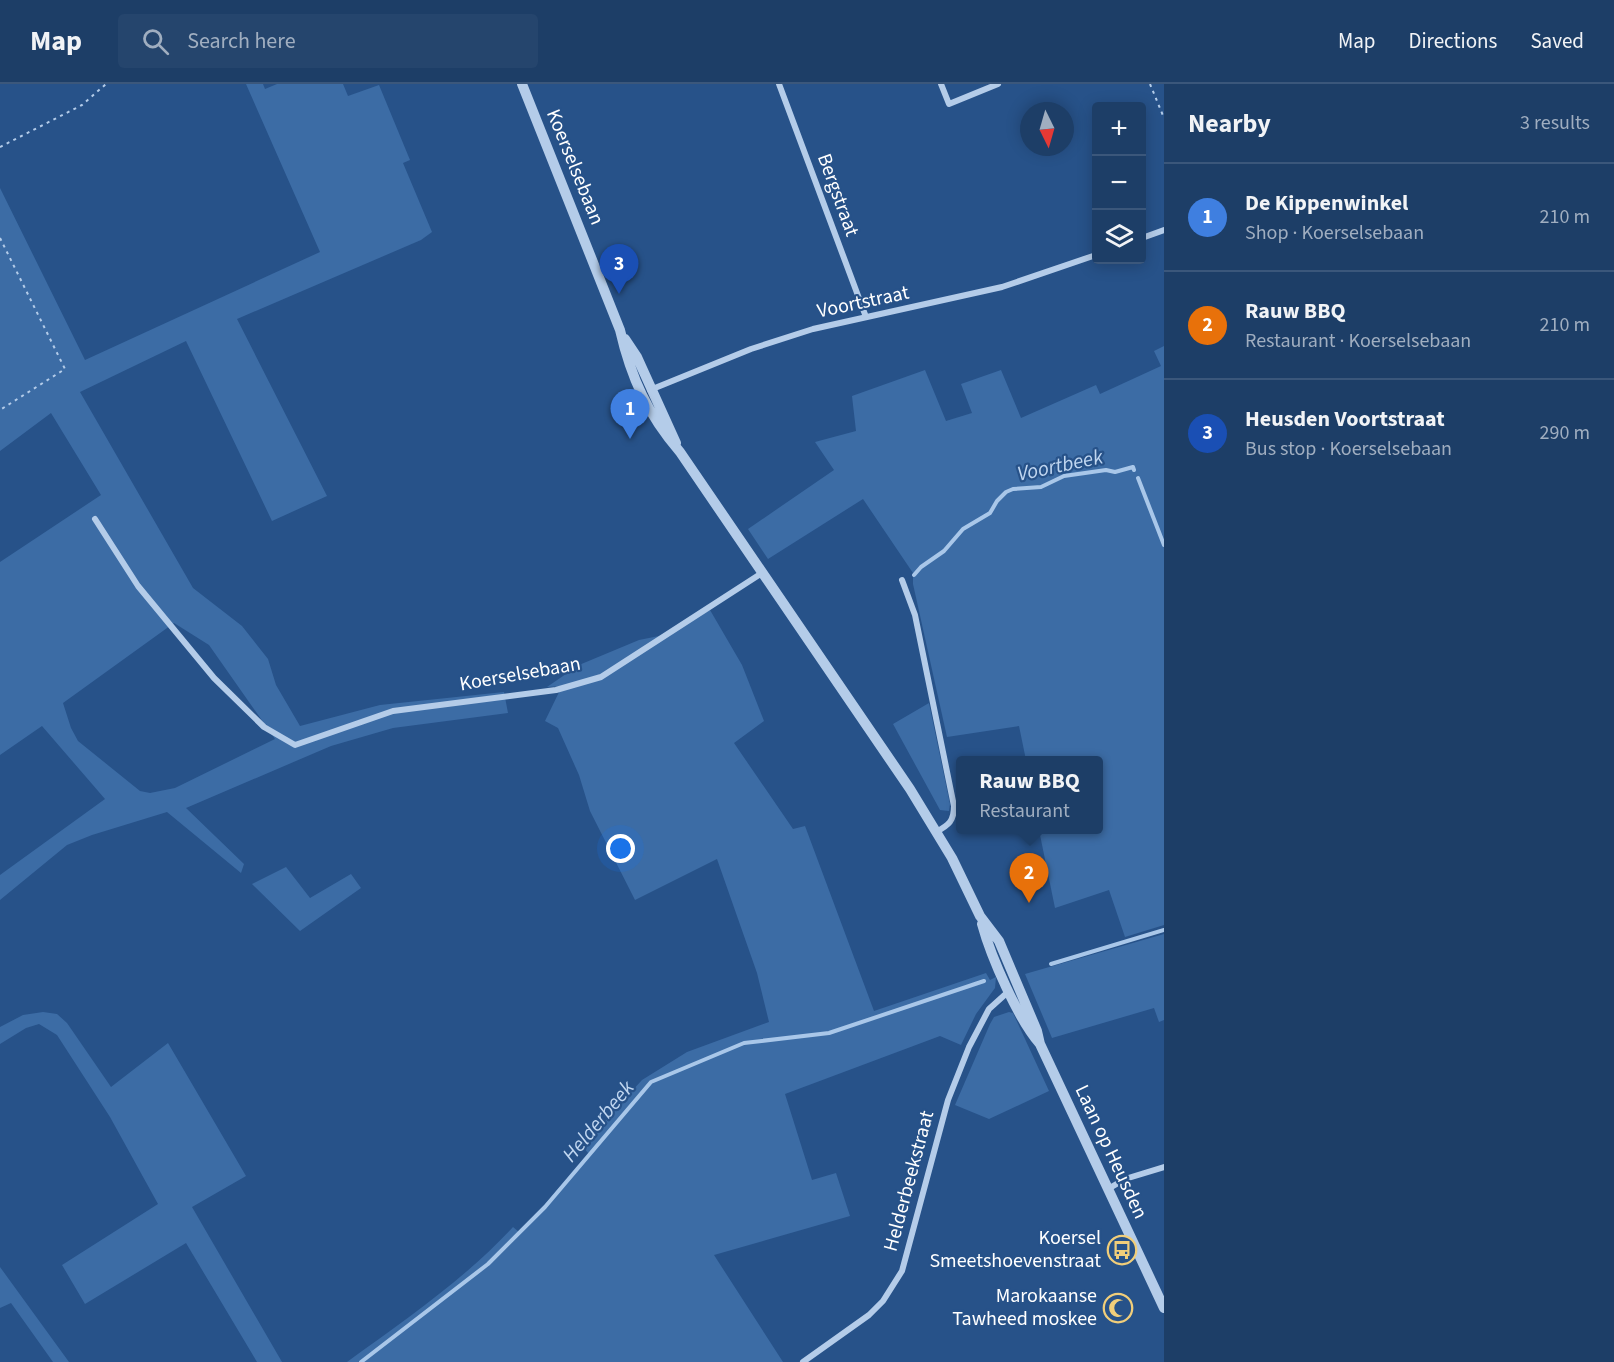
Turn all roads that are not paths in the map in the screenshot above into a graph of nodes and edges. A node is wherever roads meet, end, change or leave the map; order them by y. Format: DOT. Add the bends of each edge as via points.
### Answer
graph roads {
  1 [pos="522,84"];
  2 [pos="779,84"];
  3 [pos="941,84"];
  4 [pos="998,84"];
  5 [pos="1164,230"];
  6 [pos="1146,237"];
  7 [pos="1092,256"];
  8 [pos="866,317"];
  9 [pos="620,330"];
  10 [pos="652,389"];
  11 [pos="641,394"];
  12 [pos="680,452"];
  13 [pos="95,519"];
  14 [pos="762,573"];
  15 [pos="902,580"];
  16 [pos="936,832"];
  17 [pos="1014,989"];
  18 [pos="1164,1167"];
  19 [pos="1108,1189"];
  20 [pos="1164,1308"];
  21 [pos="803,1362"];
  1 -- 9 [label="street, Koerselsebaan"];
  2 -- 8 [label="street, Bergstraat"];
  3 -- 4 [label="street" via="949,104"];
  5 -- 6 [label="street"];
  7 -- 8 [label="street, Voortstraat" via="1002,287"];
  8 -- 10 [label="street, Voortstraat" via="751,349"];
  9 -- 10 [label="street, Koerselsebaan"];
  9 -- 11 [label="street, Koerselsebaan" via="627,361"];
  10 -- 11 [label="street, Voortstraat"];
  10 -- 12 [label="street, Koerselsebaan"];
  11 -- 12 [label="street, Koerselsebaan" via="660,429"];
  12 -- 14 [label="street, Koerselsebaan"];
  13 -- 14 [label="street, Koerselsebaan" via="138,586 214,678 264,727 295,745 393,711 556,690 602,677"];
  14 -- 16 [label="street, Koerselsebaan"];
  15 -- 16 [label="street" via="915,615 954,806 951,822"];
  16 -- 17 [label="street, Koerselsebaan" via="980,916 988,945"];
  17 -- 19 [label="street, Laan op Heusden" via="1030,1033 1040,1044"];
  17 -- 21 [label="street, Helderbeekstraat" via="989,1009 969,1047 948,1100 902,1271 869,1315"];
  18 -- 19 [label="street" via="1125,1179"];
  19 -- 20 [label="street, Laan op Heusden"];
}
